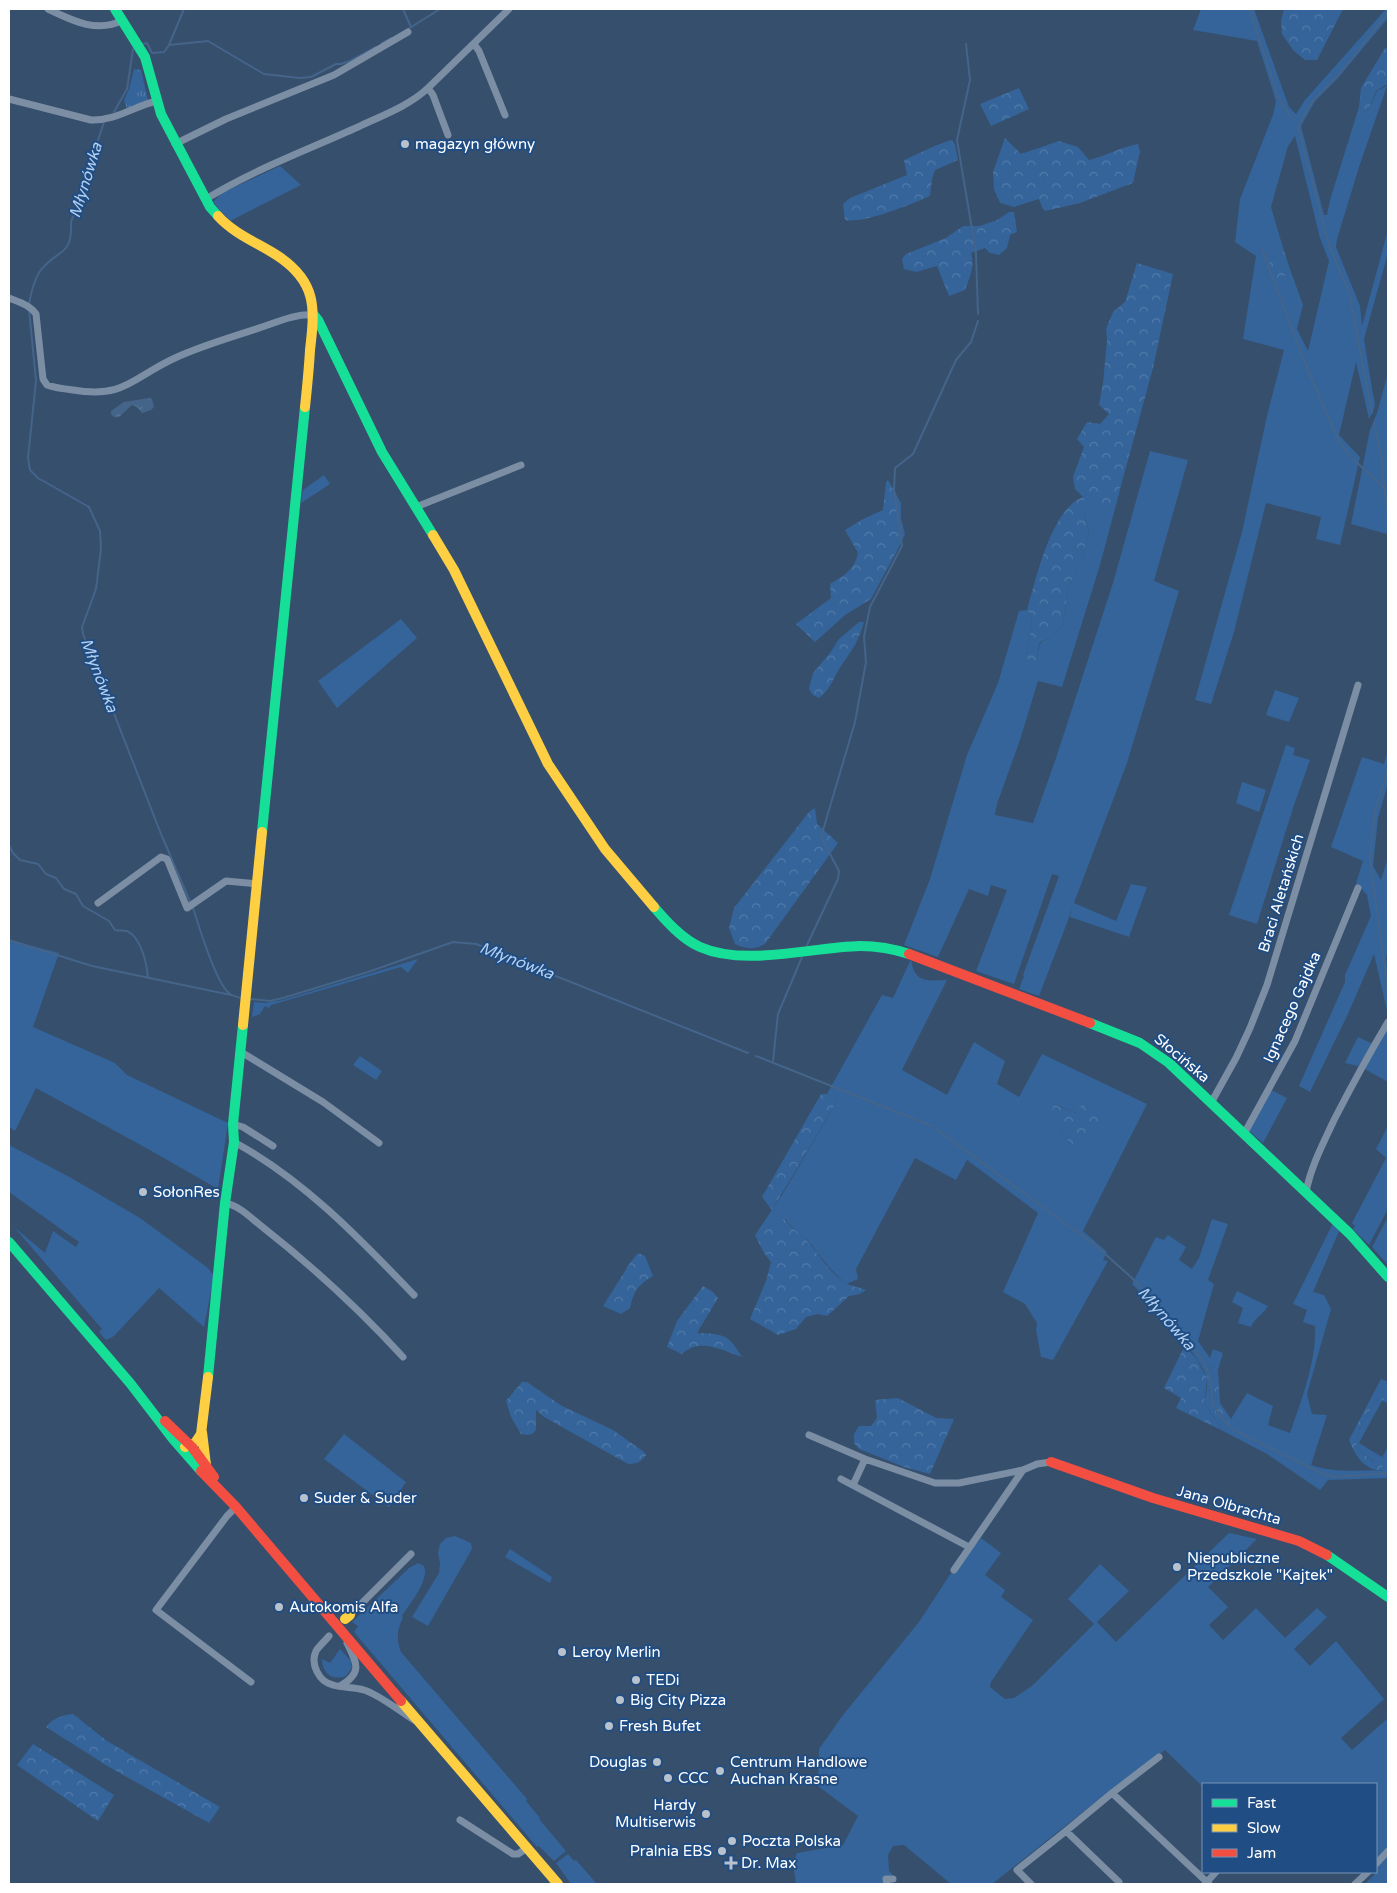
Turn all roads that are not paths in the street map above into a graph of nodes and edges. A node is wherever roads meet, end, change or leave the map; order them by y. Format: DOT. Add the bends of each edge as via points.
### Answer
graph roads {
  1 [pos="48,9"];
  2 [pos="116,9"];
  3 [pos="509,9"];
  4 [pos="122,20"];
  5 [pos="408,32"];
  6 [pos="474,44"];
  7 [pos="428,88"];
  8 [pos="9,99"];
  9 [pos="157,101"];
  10 [pos="505,115"];
  11 [pos="448,135"];
  12 [pos="176,144"];
  13 [pos="206,199"];
  14 [pos="9,298"];
  15 [pos="314,315"];
  16 [pos="521,465"];
  17 [pos="416,507"];
  18 [pos="1358,685"];
  19 [pos="258,884"];
  20 [pos="1358,888"];
  21 [pos="98,903"];
  22 [pos="1388,1022"];
  23 [pos="241,1052"];
  24 [pos="1211,1103"];
  25 [pos="233,1124"];
  26 [pos="1244,1134"];
  27 [pos="234,1142"];
  28 [pos="379,1143"];
  29 [pos="273,1146"];
  30 [pos="1306,1192"];
  31 [pos="225,1203"];
  32 [pos="9,1242"];
  33 [pos="1388,1277"];
  34 [pos="414,1295"];
  35 [pos="403,1357"];
  36 [pos="148,1405"];
  37 [pos="202,1432"];
  38 [pos="809,1434"];
  39 [pos="177,1444"];
  40 [pos="191,1446"];
  41 [pos="864,1459"];
  42 [pos="1050,1462"];
  43 [pos="195,1465"];
  44 [pos="206,1465"];
  45 [pos="1023,1470"];
  46 [pos="841,1479"];
  47 [pos="853,1485"];
  48 [pos="222,1491"];
  49 [pos="236,1507"];
  50 [pos="970,1548"];
  51 [pos="411,1554"];
  52 [pos="954,1570"];
  53 [pos="1388,1597"];
  54 [pos="347,1617"];
  55 [pos="343,1633"];
  56 [pos="329,1636"];
  57 [pos="251,1682"];
  58 [pos="340,1686"];
  59 [pos="423,1726"];
  60 [pos="1159,1758"];
  61 [pos="1112,1793"];
  62 [pos="460,1820"];
  63 [pos="1066,1831"];
  64 [pos="527,1848"];
  65 [pos="1388,1851"];
  66 [pos="1377,1863"];
  67 [pos="1215,1873"];
  68 [pos="1367,1873"];
  69 [pos="893,1879"];
  70 [pos="1119,1882"];
  71 [pos="558,1884"];
  72 [pos="887,1884"];
  73 [pos="1031,1884"];
  74 [pos="1207,1884"];
  75 [pos="1355,1884"];
  1 -- 4 [label="street" via="96,27"];
  2 -- 4 [label="street"];
  3 -- 6 [label="street"];
  4 -- 9 [label="street" via="148,66"];
  5 -- 12 [label="street" via="334,75 226,119"];
  6 -- 7 [label="street"];
  6 -- 10 [label="street"];
  7 -- 11 [label="street"];
  7 -- 13 [label="street" via="383,115"];
  8 -- 9 [label="street" via="91,120 123,115 138,106"];
  9 -- 12 [label="street"];
  12 -- 13 [label="street"];
  13 -- 15 [label="street" via="224,223 296,269 307,287"];
  14 -- 15 [label="street" via="34,311 44,382 89,393 102,393 130,384 190,351 274,323"];
  15 -- 17 [label="street, Słocińska" via="381,450"];
  15 -- 19 [label="street"];
  16 -- 17 [label="street"];
  17 -- 24 [label="street, Słocińska" via="454,570 548,764 605,849 666,922 681,934 699,946 724,954 749,956 859,946 900,950 1140,1043 1169,1063"];
  18 -- 24 [label="street, Braci Aletańskich" via="1267,985 1236,1058"];
  19 -- 21 [label="street" via="226,881 187,908 166,859 161,856"];
  19 -- 23 [label="street"];
  20 -- 26 [label="street, Ignacego Gajdka" via="1296,1041"];
  22 -- 30 [label="street" via="1320,1149"];
  23 -- 25 [label="street"];
  23 -- 28 [label="street" via="323,1102"];
  24 -- 26 [label="street, Słocińska"];
  25 -- 27 [label="street"];
  25 -- 29 [label="street"];
  26 -- 30 [label="street, Słocińska"];
  27 -- 31 [label="street"];
  27 -- 34 [label="street" via="293,1180 356,1236"];
  30 -- 33 [label="street, Słocińska" via="1368,1252"];
  31 -- 35 [label="street" via="236,1207 283,1243 365,1316"];
  31 -- 37 [label="street"];
  32 -- 36 [label="street"];
  36 -- 39 [label="street"];
  36 -- 40 [label="street"];
  37 -- 40 [label="street"];
  37 -- 44 [label="street"];
  38 -- 41 [label="street"];
  39 -- 40 [label="street"];
  39 -- 43 [label="street"];
  40 -- 43 [label="street"];
  40 -- 44 [label="street"];
  41 -- 45 [label="street" via="935,1484 959,1483"];
  41 -- 47 [label="street"];
  42 -- 45 [label="street"];
  42 -- 53 [label="street, Jana Olbrachta" via="1153,1498 1299,1541 1334,1558"];
  43 -- 48 [label="street"];
  44 -- 48 [label="street"];
  45 -- 50 [label="street"];
  46 -- 47 [label="street"];
  47 -- 50 [label="street"];
  48 -- 49 [label="street"];
  49 -- 55 [label="street"];
  49 -- 57 [label="street" via="156,1610"];
  50 -- 52 [label="street"];
  51 -- 54 [label="street"];
  55 -- 58 [label="street" via="356,1665 353,1677"];
  55 -- 59 [label="street"];
  56 -- 58 [label="street" via="316,1651 316,1670 327,1683"];
  58 -- 59 [label="street" via="370,1692"];
  59 -- 64 [label="street"];
  60 -- 61 [label="street"];
  61 -- 63 [label="street"];
  61 -- 74 [label="street"];
  62 -- 64 [label="street" via="514,1854"];
  63 -- 70 [label="street"];
  63 -- 73 [label="street" via="1017,1870"];
  64 -- 71 [label="street"];
  65 -- 66 [label="street"];
  67 -- 74 [label="street"];
  68 -- 75 [label="street"];
  69 -- 72 [label="street" via="886,1880"];
}
